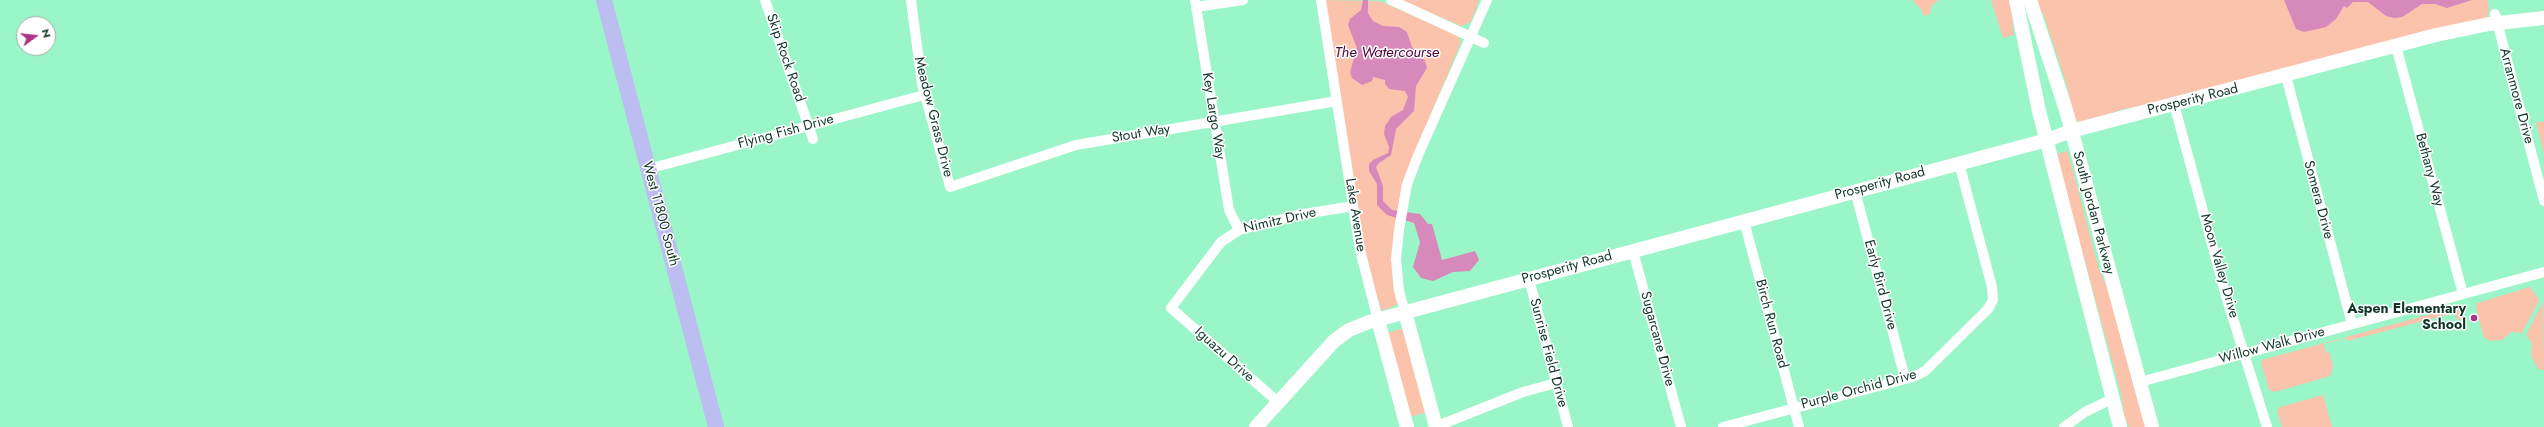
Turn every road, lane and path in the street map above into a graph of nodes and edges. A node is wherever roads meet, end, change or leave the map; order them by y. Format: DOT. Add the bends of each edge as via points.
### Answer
graph roads {
  1 [pos="604,0"];
  2 [pos="765,0"];
  3 [pos="911,0"];
  4 [pos="1242,0"];
  5 [pos="1321,0"];
  6 [pos="1391,0"];
  7 [pos="1487,0"];
  8 [pos="2016,0"];
  9 [pos="2030,0"];
  10 [pos="1196,4"];
  11 [pos="2544,18"];
  12 [pos="2496,19"];
  13 [pos="1469,36"];
  14 [pos="1484,43"];
  15 [pos="2396,46"];
  16 [pos="2286,76"];
  17 [pos="924,95"];
  18 [pos="1337,101"];
  19 [pos="2174,104"];
  20 [pos="1214,123"];
  21 [pos="810,126"];
  22 [pos="2071,131"];
  23 [pos="813,139"];
  24 [pos="2047,140"];
  25 [pos="1959,163"];
  26 [pos="648,169"];
  27 [pos="950,187"];
  28 [pos="1855,191"];
  29 [pos="2544,201"];
  30 [pos="1353,206"];
  31 [pos="1744,221"];
  32 [pos="1239,230"];
  33 [pos="1633,251"];
  34 [pos="2544,272"];
  35 [pos="1529,279"];
  36 [pos="2463,294"];
  37 [pos="1171,308"];
  38 [pos="1405,312"];
  39 [pos="1378,320"];
  40 [pos="2352,324"];
  41 [pos="2244,354"];
  42 [pos="1905,378"];
  43 [pos="2140,382"];
  44 [pos="1556,383"];
  45 [pos="2114,398"];
  46 [pos="1278,402"];
  47 [pos="1794,408"];
  48 [pos="716,427"];
  49 [pos="1256,427"];
  50 [pos="1407,427"];
  51 [pos="1436,427"];
  52 [pos="1568,427"];
  53 [pos="1680,427"];
  54 [pos="1723,427"];
  55 [pos="1799,427"];
  56 [pos="2064,427"];
  57 [pos="2120,427"];
  58 [pos="2152,427"];
  59 [pos="2267,427"];
  1 -- 26 [label="main road, West 11800 South"];
  2 -- 21 [label="street, Skip Rock Road"];
  3 -- 17 [label="street, Meadow Grass Drive"];
  4 -- 10 [label="street"];
  5 -- 18 [label="street, Lake Avenue"];
  6 -- 13 [label="street"];
  7 -- 13 [label="street"];
  8 -- 24 [label="street, South Jordan Parkway"];
  9 -- 22 [label="street, South Jordan Parkway"];
  10 -- 20 [label="street, Key Largo Way"];
  11 -- 12 [label="street, Prosperity Road"];
  12 -- 15 [label="street, Prosperity Road"];
  12 -- 29 [label="street, Arranmore Drive"];
  13 -- 14 [label="street"];
  13 -- 38 [label="street" via="1418,153 1403,203 1397,275"];
  15 -- 16 [label="street, Prosperity Road"];
  15 -- 36 [label="street, Bethany Way"];
  16 -- 19 [label="street, Prosperity Road"];
  16 -- 40 [label="street, Somera Drive"];
  17 -- 21 [label="street, Flying Fish Drive"];
  17 -- 27 [label="street, Meadow Grass Drive"];
  18 -- 20 [label="street, Stout Way"];
  18 -- 30 [label="street, Lake Avenue"];
  19 -- 22 [label="street, Prosperity Road"];
  19 -- 41 [label="street, Moon Valley Drive"];
  20 -- 27 [label="street, Stout Way" via="1076,145"];
  20 -- 32 [label="street, Key Largo Way" via="1229,210"];
  21 -- 23 [label="street, Skip Rock Road"];
  21 -- 26 [label="street, Flying Fish Drive"];
  22 -- 24 [label="street, Prosperity Road"];
  22 -- 43 [label="street, South Jordan Parkway"];
  24 -- 25 [label="street, Prosperity Road"];
  24 -- 45 [label="street, South Jordan Parkway"];
  25 -- 28 [label="street, Prosperity Road"];
  25 -- 42 [label="street, Purple Orchid Drive" via="1992,287 1993,300 1988,309 1926,371"];
  26 -- 48 [label="main road, West 11800 South"];
  28 -- 31 [label="street, Prosperity Road"];
  28 -- 42 [label="street, Early Bird Drive"];
  30 -- 32 [label="street, Nimitz Drive" via="1298,215"];
  30 -- 39 [label="street, Lake Avenue" via="1363,262"];
  31 -- 33 [label="street, Prosperity Road"];
  31 -- 47 [label="street, Birch Run Road"];
  32 -- 37 [label="street, Nimitz Drive" via="1221,242"];
  33 -- 35 [label="street, Prosperity Road"];
  33 -- 53 [label="street, Sugarcane Drive"];
  34 -- 36 [label="street, Willow Walk Drive"];
  35 -- 38 [label="street, Prosperity Road"];
  35 -- 44 [label="street, Sunrise Field Drive"];
  36 -- 40 [label="street, Willow Walk Drive"];
  37 -- 46 [label="street, Iguazu Drive"];
  38 -- 39 [label="street, Prosperity Road"];
  38 -- 51 [label="street"];
  39 -- 46 [label="street, Prosperity Road" via="1353,328 1334,341"];
  39 -- 50 [label="street, Lake Avenue"];
  40 -- 41 [label="street, Willow Walk Drive"];
  41 -- 43 [label="street, Willow Walk Drive"];
  41 -- 59 [label="street, Moon Valley Drive"];
  42 -- 47 [label="street, Purple Orchid Drive"];
  43 -- 58 [label="street, South Jordan Parkway"];
  44 -- 51 [label="street" via="1523,392"];
  44 -- 52 [label="street, Sunrise Field Drive"];
  45 -- 56 [label="street" via="2085,412"];
  45 -- 57 [label="street, South Jordan Parkway"];
  46 -- 49 [label="street, Prosperity Road"];
  47 -- 54 [label="street, Purple Orchid Drive"];
  47 -- 55 [label="street, Birch Run Road"];
}
